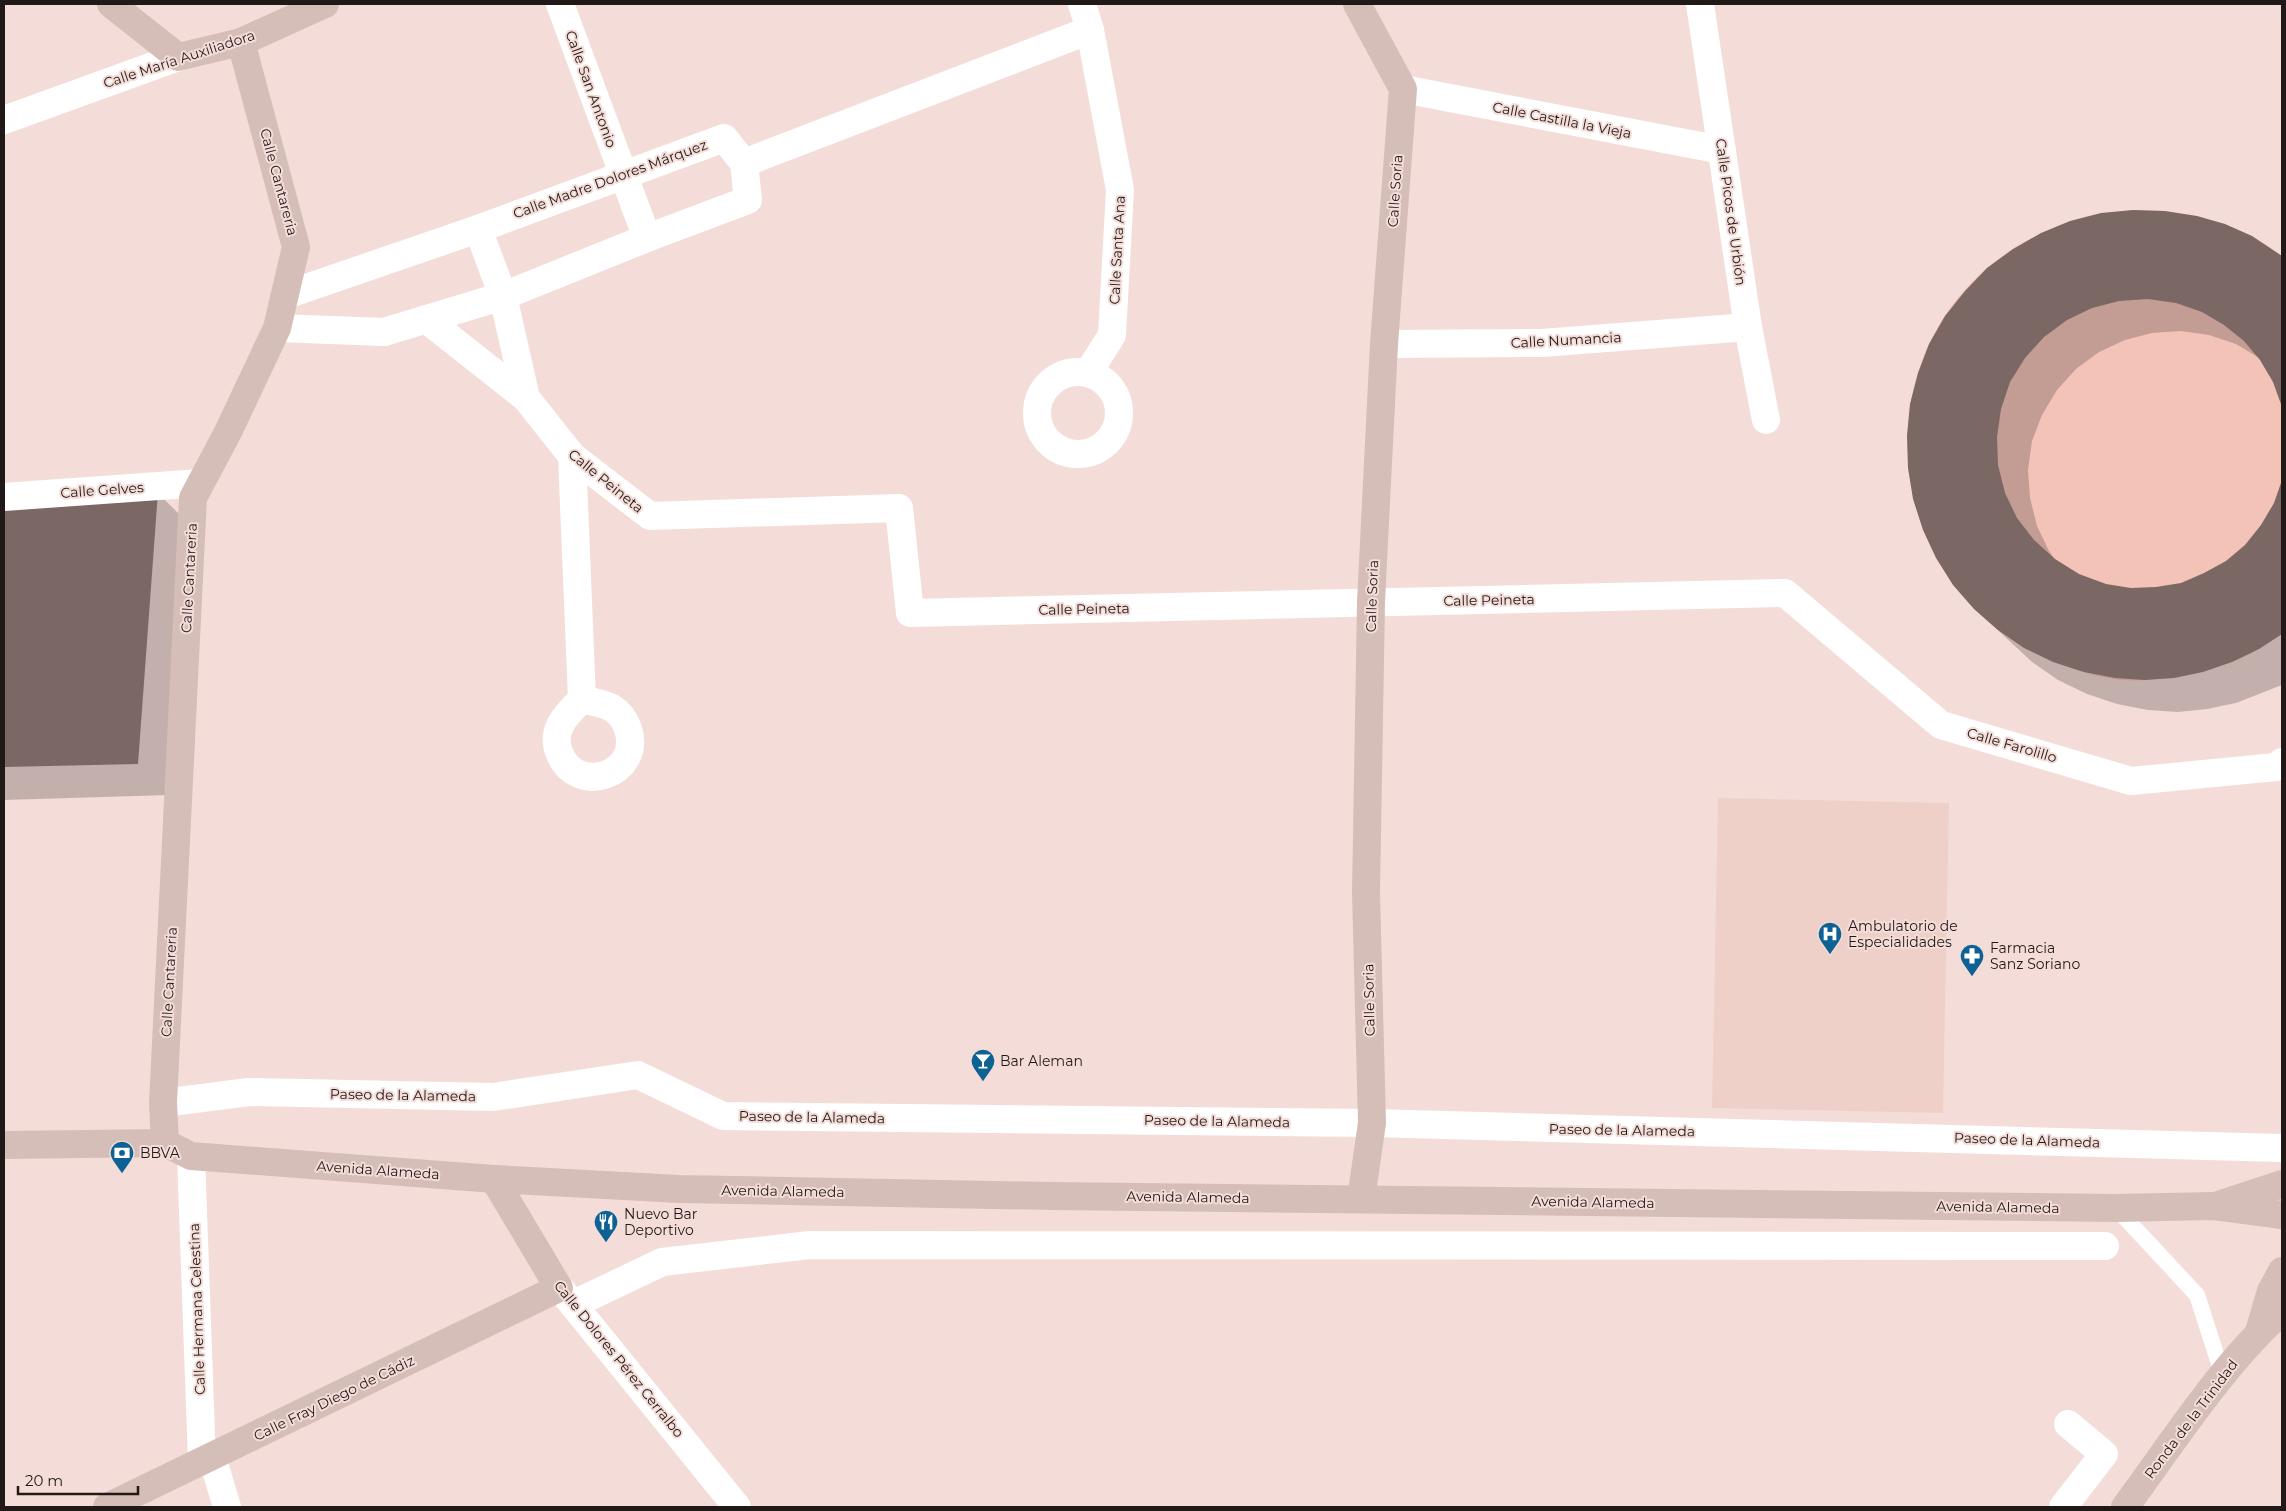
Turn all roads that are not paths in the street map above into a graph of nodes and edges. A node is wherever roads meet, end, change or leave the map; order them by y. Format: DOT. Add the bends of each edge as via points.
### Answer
graph roads {
  1 [pos="112,4"];
  2 [pos="325,4"];
  3 [pos="560,4"];
  4 [pos="1082,4"];
  5 [pos="1357,4"];
  6 [pos="1700,4"];
  7 [pos="1090,30"];
  8 [pos="241,42"];
  9 [pos="178,57"];
  10 [pos="1403,89"];
  11 [pos="4,120"];
  12 [pos="1722,150"];
  13 [pos="744,163"];
  14 [pos="623,174"];
  15 [pos="478,228"];
  16 [pos="647,238"];
  17 [pos="286,295"];
  18 [pos="503,296"];
  19 [pos="426,319"];
  20 [pos="1748,327"];
  21 [pos="277,328"];
  22 [pos="1384,344"];
  23 [pos="1088,373"];
  24 [pos="526,398"];
  25 [pos="1766,420"];
  26 [pos="572,456"];
  27 [pos="201,483"];
  28 [pos="4,498"];
  29 [pos="1785,593"];
  30 [pos="1371,602"];
  31 [pos="582,699"];
  32 [pos="2282,762"];
  33 [pos="164,1103"];
  34 [pos="1372,1123"];
  35 [pos="165,1143"];
  36 [pos="4,1145"];
  37 [pos="2282,1148"];
  38 [pos="191,1156"];
  39 [pos="494,1179"];
  40 [pos="2282,1184"];
  41 [pos="1361,1199"];
  42 [pos="2214,1206"];
  43 [pos="2116,1208"];
  44 [pos="2282,1215"];
  45 [pos="2105,1246"];
  46 [pos="2282,1271"];
  47 [pos="567,1296"];
  48 [pos="2282,1311"];
  49 [pos="2259,1332"];
  50 [pos="2223,1376"];
  51 [pos="2068,1424"];
  52 [pos="207,1460"];
  53 [pos="107,1507"];
  54 [pos="227,1507"];
  55 [pos="736,1507"];
  56 [pos="2063,1507"];
  57 [pos="2125,1507"];
  1 -- 9 [label="street"];
  2 -- 8 [label="street, Calle María Auxiliadora"];
  3 -- 14 [label="street, Calle San Antonio"];
  4 -- 7 [label="street, Calle Santa Ana"];
  5 -- 10 [label="street"];
  6 -- 12 [label="street, Calle Picos de Urbión"];
  7 -- 13 [label="street"];
  7 -- 23 [label="street, Calle Santa Ana" via="1120,190 1112,335"];
  8 -- 9 [label="street, Calle María Auxiliadora"];
  8 -- 17 [label="street, Calle Cantareria" via="296,247"];
  9 -- 11 [label="street, Calle María Auxiliadora"];
  10 -- 12 [label="street, Calle Castilla la Vieja"];
  10 -- 22 [label="street, Calle Soria"];
  12 -- 20 [label="street, Calle Picos de Urbión"];
  13 -- 14 [label="street, Calle Madre Dolores Márquez" via="724,138"];
  13 -- 16 [label="street" via="748,200"];
  14 -- 15 [label="street, Calle Madre Dolores Márquez"];
  14 -- 16 [label="street, Calle San Antonio"];
  15 -- 17 [label="street, Calle Madre Dolores Márquez"];
  15 -- 18 [label="street"];
  16 -- 18 [label="street"];
  17 -- 21 [label="street, Calle Cantareria"];
  18 -- 19 [label="street"];
  18 -- 24 [label="street"];
  19 -- 21 [label="street" via="384,332"];
  19 -- 24 [label="street"];
  20 -- 22 [label="street, Calle Numancia" via="1542,344"];
  20 -- 25 [label="street, Calle Picos de Urbión"];
  21 -- 27 [label="street, Calle Cantareria"];
  22 -- 30 [label="street, Calle Soria"];
  24 -- 26 [label="street, Calle Peineta"];
  26 -- 30 [label="street, Calle Peineta" via="650,516 899,508 910,613"];
  26 -- 31 [label="street"];
  27 -- 28 [label="street, Calle Gelves"];
  27 -- 33 [label="street, Calle Cantareria" via="193,498"];
  29 -- 30 [label="street, Calle Peineta"];
  29 -- 32 [label="street, Calle Farolillo" via="1941,725 2131,781 2276,767"];
  30 -- 34 [label="street, Calle Soria" via="1366,893"];
  33 -- 34 [label="street, Paseo de la Alameda" via="249,1092 493,1096 638,1075 723,1116"];
  33 -- 35 [label="street, Calle Cantareria"];
  34 -- 37 [label="street, Paseo de la Alameda"];
  34 -- 41 [label="street, Calle Soria"];
  35 -- 36 [label="street"];
  35 -- 38 [label="street, Avenida Alameda"];
  38 -- 39 [label="street, Avenida Alameda"];
  38 -- 52 [label="street, Calle Hermana Celestina"];
  39 -- 41 [label="street, Avenida Alameda" via="689,1189"];
  39 -- 47 [label="street, Calle Dolores Pérez Cerralbo"];
  40 -- 42 [label="street, Avenida Alameda"];
  41 -- 43 [label="street, Avenida Alameda"];
  42 -- 43 [label="street, Avenida Alameda"];
  42 -- 44 [label="street, Avenida Alameda"];
  43 -- 50 [label="lane" via="2197,1295"];
  45 -- 47 [label="street" via="810,1245 662,1262"];
  46 -- 49 [label="street, Ronda de la Trinidad" via="2271,1291"];
  47 -- 52 [label="street, Calle Fray Diego de Cádiz"];
  47 -- 55 [label="street, Calle Dolores Pérez Cerralbo"];
  48 -- 49 [label="street, Ronda de la Trinidad"];
  49 -- 50 [label="street, Ronda de la Trinidad"];
  50 -- 57 [label="street, Ronda de la Trinidad"];
  51 -- 56 [label="street" via="2104,1454"];
  52 -- 53 [label="street, Calle Fray Diego de Cádiz"];
  52 -- 54 [label="street, Calle Hermana Celestina"];
}
